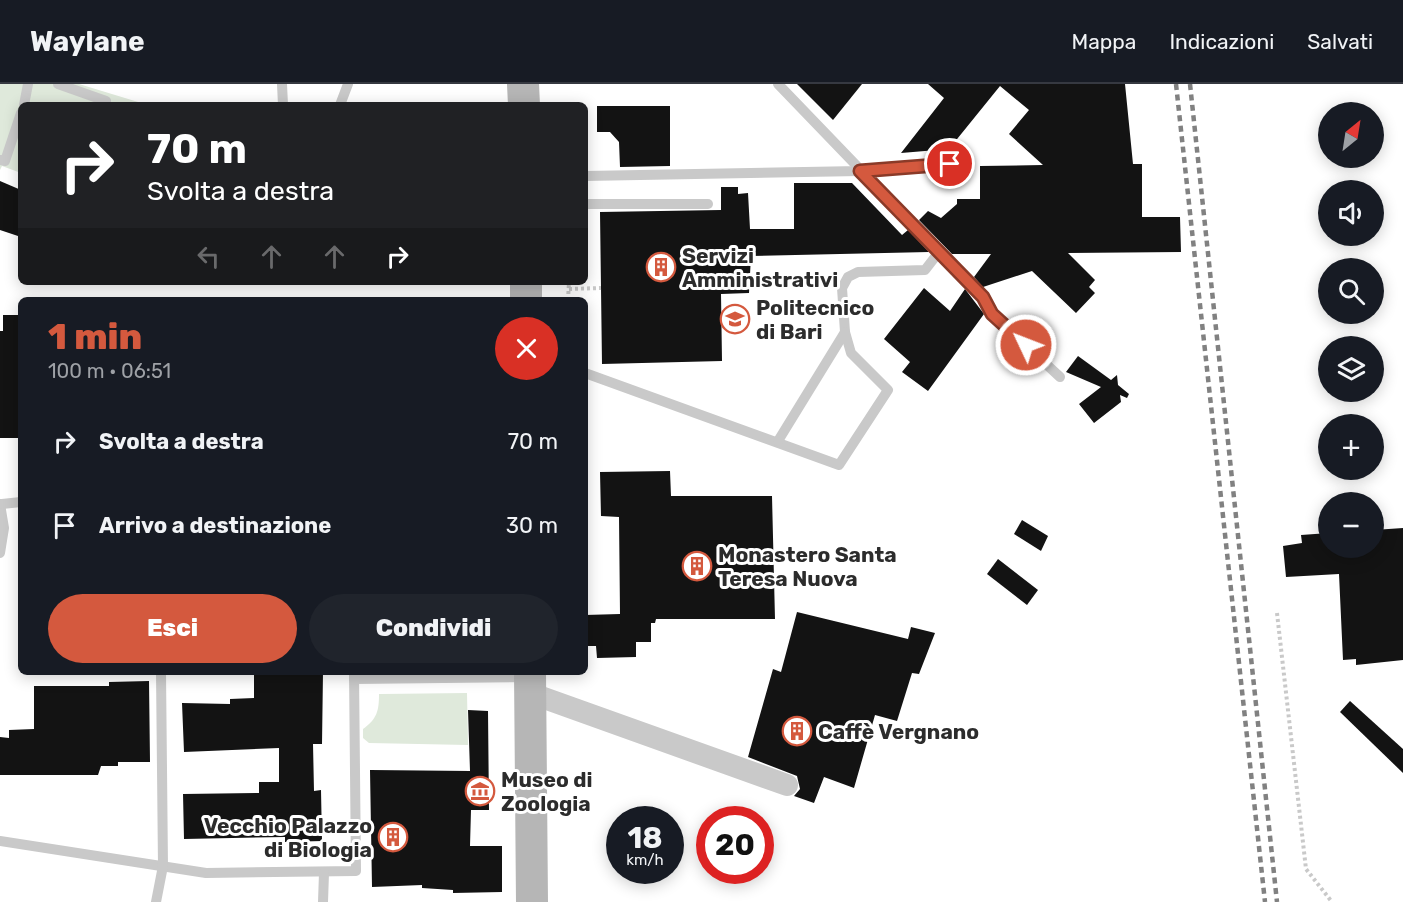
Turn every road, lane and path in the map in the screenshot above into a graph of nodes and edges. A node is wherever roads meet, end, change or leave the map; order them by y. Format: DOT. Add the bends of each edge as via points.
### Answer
graph roads {
  1 [pos="28,84"];
  2 [pos="58,84"];
  3 [pos="282,84"];
  4 [pos="348,84"];
  5 [pos="523,84"];
  6 [pos="778,84"];
  7 [pos="106,101"];
  8 [pos="25,102"];
  9 [pos="283,102"];
  10 [pos="340,102"];
  11 [pos="524,102"];
  12 [pos="18,122"];
  13 [pos="0,160"];
  14 [pos="950,164"];
  15 [pos="860,171"];
  16 [pos="588,176"];
  17 [pos="588,204"];
  18 [pos="708,204"];
  19 [pos="939,252"];
  20 [pos="569,285"];
  21 [pos="601,288"];
  22 [pos="569,289"];
  23 [pos="568,297"];
  24 [pos="845,332"];
  25 [pos="588,374"];
  26 [pos="1060,377"];
  27 [pos="778,441"];
  28 [pos="18,502"];
  29 [pos="1,504"];
  30 [pos="0,553"];
  31 [pos="1277,613"];
  32 [pos="161,675"];
  33 [pos="354,676"];
  34 [pos="530,681"];
  35 [pos="787,785"];
  36 [pos="0,842"];
  37 [pos="163,866"];
  38 [pos="324,873"];
  39 [pos="156,902"];
  40 [pos="323,902"];
  41 [pos="532,902"];
  42 [pos="1332,902"];
  1 -- 8 [label="lane"];
  2 -- 7 [label="lane"];
  3 -- 9 [label="lane"];
  4 -- 10 [label="lane"];
  5 -- 11 [label="main road"];
  6 -- 15 [label="lane"];
  12 -- 13 [label="lane" via="5,161"];
  14 -- 15 [label="lane"];
  15 -- 16 [label="lane"];
  15 -- 19 [label="lane"];
  17 -- 18 [label="lane"];
  19 -- 24 [label="lane" via="924,270 858,272 848,277 842,288"];
  19 -- 26 [label="lane" via="983,297 992,314"];
  20 -- 22 [label="path"];
  21 -- 22 [label="path"];
  22 -- 23 [label="path"];
  24 -- 27 [label="lane"];
  24 -- 27 [label="lane" via="850,353 888,390 839,465"];
  25 -- 27 [label="lane"];
  28 -- 29 [label="lane"];
  29 -- 30 [label="lane" via="4,528"];
  31 -- 42 [label="path" via="1306,869"];
  32 -- 37 [label="lane"];
  33 -- 34 [label="lane"];
  33 -- 38 [label="lane" via="356,871"];
  34 -- 35 [label="street"];
  34 -- 41 [label="main road"];
  36 -- 37 [label="lane"];
  37 -- 38 [label="lane" via="206,873"];
  37 -- 39 [label="lane"];
  38 -- 40 [label="lane"];
}
